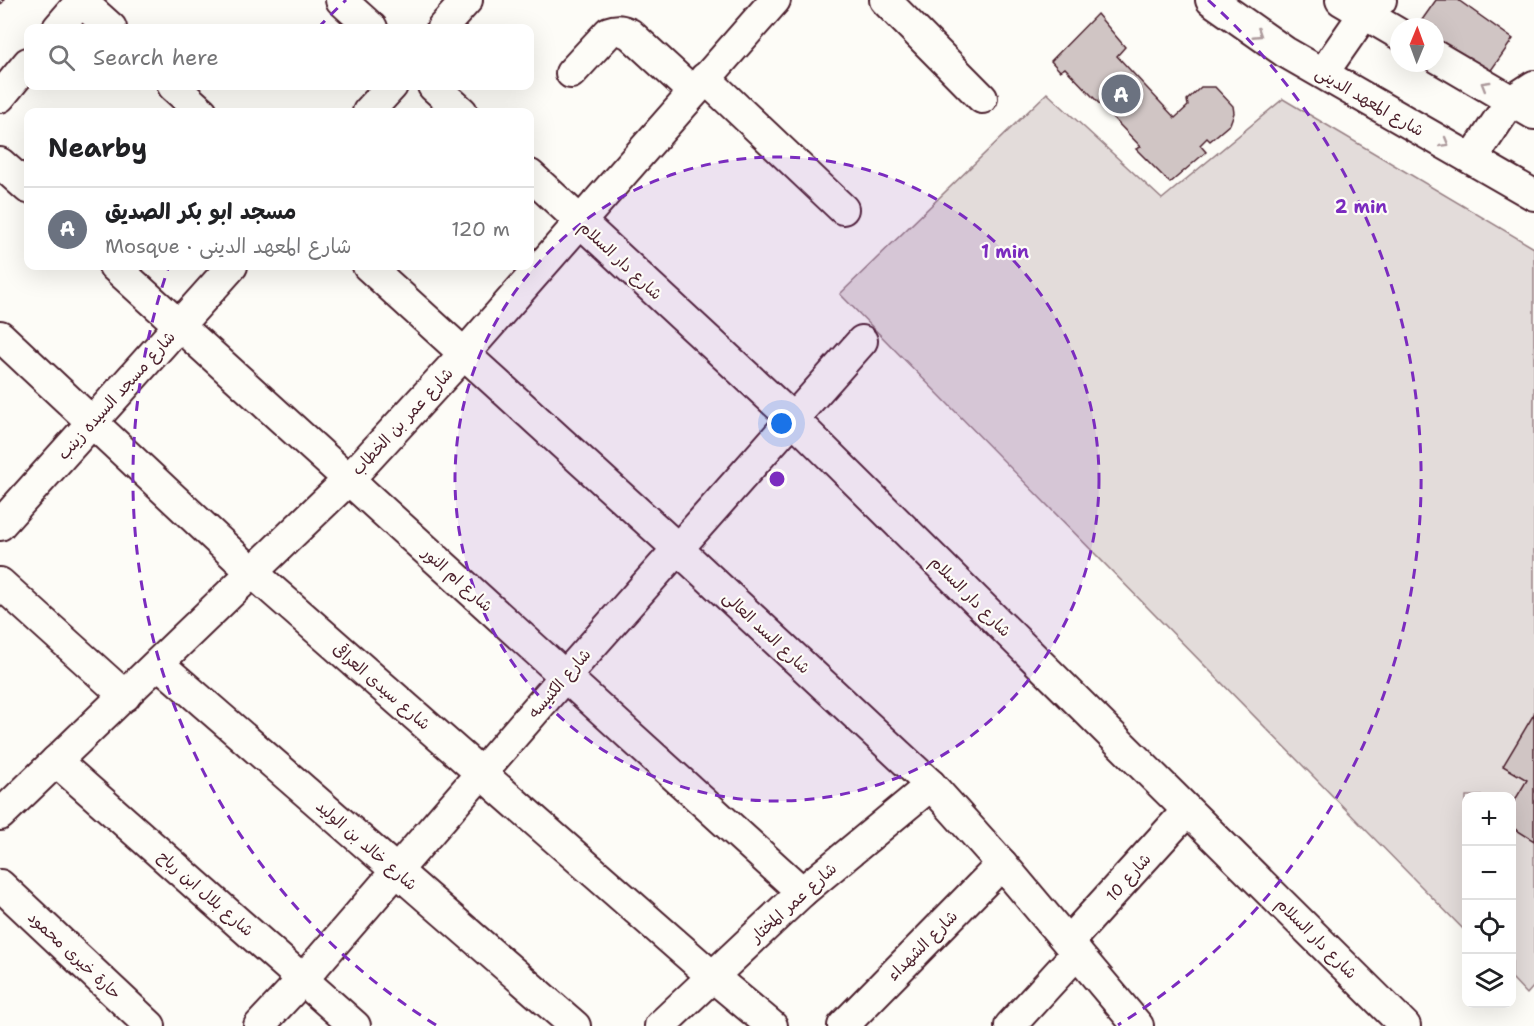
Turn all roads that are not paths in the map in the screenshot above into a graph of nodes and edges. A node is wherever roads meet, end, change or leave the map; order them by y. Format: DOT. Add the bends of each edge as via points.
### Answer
graph roads {
  1 [pos="341,0"];
  2 [pos="467,0"];
  3 [pos="775,0"];
  4 [pos="885,0"];
  5 [pos="1211,0"];
  6 [pos="82,1"];
  7 [pos="1362,5"];
  8 [pos="62,24"];
  9 [pos="107,24"];
  10 [pos="368,24"];
  11 [pos="446,24"];
  12 [pos="1390,27"];
  13 [pos="1444,60"];
  14 [pos="24,68"];
  15 [pos="572,73"];
  16 [pos="1323,73"];
  17 [pos="699,86"];
  18 [pos="177,90"];
  19 [pos="388,90"];
  20 [pos="437,90"];
  21 [pos="0,97"];
  22 [pos="982,98"];
  23 [pos="1526,100"];
  24 [pos="198,108"];
  25 [pos="372,108"];
  26 [pos="458,108"];
  27 [pos="1472,159"];
  28 [pos="0,163"];
  29 [pos="534,179"];
  30 [pos="24,184"];
  31 [pos="1534,195"];
  32 [pos="843,209"];
  33 [pos="580,222"];
  34 [pos="118,270"];
  35 [pos="228,270"];
  36 [pos="373,270"];
  37 [pos="179,324"];
  38 [pos="862,341"];
  39 [pos="4,348"];
  40 [pos="465,353"];
  41 [pos="792,418"];
  42 [pos="92,421"];
  43 [pos="348,480"];
  44 [pos="0,525"];
  45 [pos="677,548"];
  46 [pos="253,573"];
  47 [pos="0,583"];
  48 [pos="159,664"];
  49 [pos="565,676"];
  50 [pos="125,696"];
  51 [pos="56,761"];
  52 [pos="481,772"];
  53 [pos="931,785"];
  54 [pos="1187,811"];
  55 [pos="0,815"];
  56 [pos="1002,864"];
  57 [pos="396,870"];
  58 [pos="0,885"];
  59 [pos="802,892"];
  60 [pos="1072,948"];
  61 [pos="712,976"];
  62 [pos="303,979"];
  63 [pos="150,1026"];
  64 [pos="259,1026"];
  65 [pos="355,1026"];
  66 [pos="575,1026"];
  67 [pos="660,1026"];
  68 [pos="772,1026"];
  69 [pos="843,1026"];
  70 [pos="1010,1026"];
  71 [pos="1138,1026"];
  72 [pos="1405,1026"];
  1 -- 10 [label="street"];
  2 -- 11 [label="street"];
  3 -- 17 [label="street, شارع عمر بن الخطاب"];
  4 -- 22 [label="street"];
  5 -- 16 [label="street, شارع المعهد الدينى, one-way" via="1276,46"];
  6 -- 8 [label="street"];
  6 -- 9 [label="street"];
  7 -- 12 [label="street"];
  7 -- 16 [label="street"];
  23 -- 13 [label="street, one-way"];
  14 -- 21 [label="street"];
  15 -- 17 [label="street" via="609,32 616,30 630,34"];
  16 -- 27 [label="street, شارع المعهد الدينى, one-way"];
  17 -- 32 [label="street"];
  17 -- 33 [label="street, شارع عمر بن الخطاب"];
  18 -- 24 [label="street"];
  19 -- 25 [label="street"];
  20 -- 26 [label="street"];
  23 -- 27 [label="street"];
  27 -- 31 [label="street, شارع المعهد الدينى"];
  28 -- 30 [label="street"];
  29 -- 33 [label="street, شارع دار السلام"];
  33 -- 40 [label="street, شارع عمر بن الخطاب"];
  33 -- 41 [label="street, شارع دار السلام"];
  34 -- 37 [label="street, شارع ام النور"];
  35 -- 37 [label="street, شارع مسجد السيده زينب"];
  36 -- 40 [label="street, شارع السد العالى"];
  37 -- 42 [label="street, شارع مسجد السيده زينب"];
  37 -- 43 [label="street, شارع ام النور"];
  38 -- 41 [label="street, شارع الكنيسه"];
  39 -- 42 [label="street, شارع سيدى العراقى"];
  40 -- 43 [label="street, شارع عمر بن الخطاب"];
  40 -- 45 [label="street, شارع السد العالى"];
  41 -- 45 [label="street, شارع الكنيسه"];
  41 -- 54 [label="street, شارع دار السلام"];
  42 -- 44 [label="street, شارع مسجد السيده زينب"];
  42 -- 46 [label="street, شارع سيدى العراقى"];
  43 -- 46 [label="street, شارع عمر بن الخطاب"];
  43 -- 49 [label="street, شارع ام النور"];
  45 -- 49 [label="street, شارع الكنيسه"];
  45 -- 53 [label="street, شارع السد العالى"];
  46 -- 48 [label="street, شارع عمر بن الخطاب"];
  46 -- 52 [label="street, شارع سيدى العراقى"];
  47 -- 50 [label="street"];
  48 -- 50 [label="street, شارع عمر بن الخطاب"];
  48 -- 57 [label="street, شارع خالد بن الوليد"];
  49 -- 52 [label="street, شارع الكنيسه"];
  49 -- 59 [label="street, شارع ام النور"];
  50 -- 51 [label="street, شارع عمر بن الخطاب"];
  51 -- 55 [label="street, شارع عمر بن الخطاب"];
  51 -- 62 [label="street, شارع بلال ابن رباح"];
  52 -- 57 [label="street, شارع الكنيسه"];
  52 -- 61 [label="street, شارع سيدى العراقى"];
  53 -- 56 [label="street, شارع السد العالى"];
  53 -- 59 [label="street, شارع عمر المختار"];
  54 -- 60 [label="street, شارع 10"];
  54 -- 72 [label="street, شارع دار السلام"];
  56 -- 60 [label="street, شارع السد العالى"];
  56 -- 69 [label="street, شارع الشهداء"];
  57 -- 62 [label="street, شارع الكنيسه"];
  57 -- 66 [label="street, شارع خالد بن الوليد"];
  58 -- 63 [label="street, حارة خيرى محمود"];
  59 -- 61 [label="street, شارع عمر المختار"];
  60 -- 70 [label="street, شارع 10"];
  60 -- 71 [label="street, شارع السد العالى"];
  61 -- 67 [label="street, شارع عمر المختار"];
  61 -- 68 [label="street, شارع سيدى العراقى"];
  62 -- 64 [label="street, شارع الكنيسه"];
  62 -- 65 [label="street, شارع بلال ابن رباح"];
}
